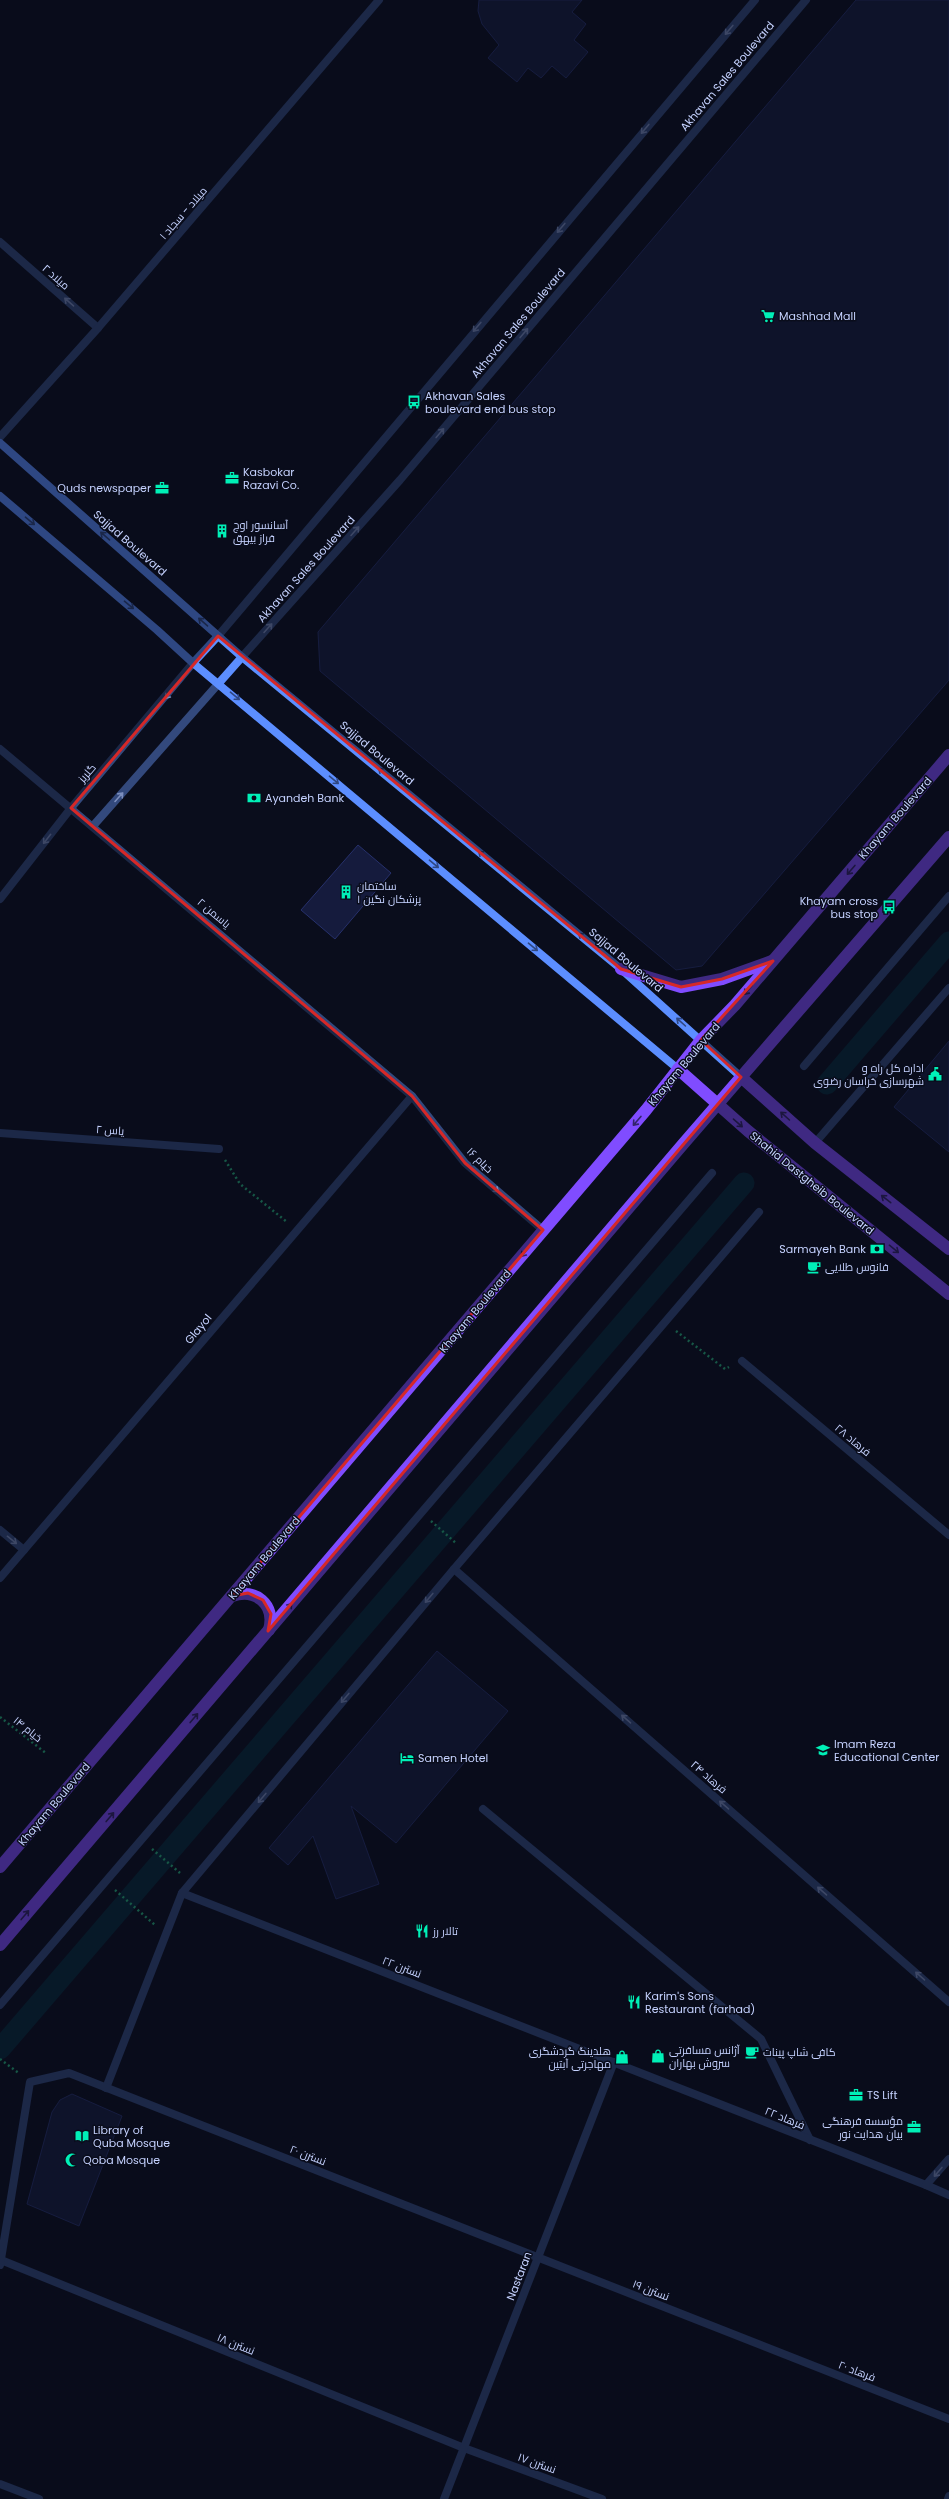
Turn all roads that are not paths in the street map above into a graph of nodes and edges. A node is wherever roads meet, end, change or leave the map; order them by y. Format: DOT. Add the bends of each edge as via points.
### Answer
graph roads {
  1 [pos="379,0"];
  2 [pos="755,0"];
  3 [pos="806,0"];
  4 [pos="0,242"];
  5 [pos="98,328"];
  6 [pos="0,437"];
  7 [pos="0,443"];
  8 [pos="0,496"];
  9 [pos="218,636"];
  10 [pos="242,657"];
  11 [pos="193,664"];
  12 [pos="219,683"];
  13 [pos="0,749"];
  14 [pos="949,755"];
  15 [pos="71,808"];
  16 [pos="93,826"];
  17 [pos="949,837"];
  18 [pos="949,896"];
  19 [pos="0,899"];
  20 [pos="773,961"];
  21 [pos="621,969"];
  22 [pos="949,988"];
  23 [pos="701,1040"];
  24 [pos="804,1066"];
  25 [pos="678,1069"];
  26 [pos="741,1077"];
  27 [pos="412,1096"];
  28 [pos="719,1106"];
  29 [pos="0,1133"];
  30 [pos="815,1143"];
  31 [pos="219,1149"];
  32 [pos="712,1173"];
  33 [pos="759,1212"];
  34 [pos="544,1230"];
  35 [pos="949,1249"];
  36 [pos="949,1294"];
  37 [pos="742,1361"];
  38 [pos="0,1530"];
  39 [pos="949,1535"];
  40 [pos="24,1550"];
  41 [pos="454,1569"];
  42 [pos="0,1578"];
  43 [pos="232,1596"];
  44 [pos="268,1631"];
  45 [pos="483,1809"];
  46 [pos="0,1867"];
  47 [pos="182,1893"];
  48 [pos="0,1945"];
  49 [pos="949,2002"];
  50 [pos="0,2005"];
  51 [pos="614,2062"];
  52 [pos="106,2088"];
  53 [pos="810,2140"];
  54 [pos="949,2159"];
  55 [pos="926,2186"];
  56 [pos="949,2195"];
  57 [pos="538,2257"];
  58 [pos="0,2262"];
  59 [pos="757,2343"];
  60 [pos="949,2419"];
  61 [pos="464,2448"];
  62 [pos="0,2484"];
  63 [pos="40,2499"];
  64 [pos="444,2499"];
  65 [pos="602,2499"];
  1 -- 5 [label="street, میلاد - سجاد ۱"];
  2 -- 9 [label="street, one-way"];
  10 -- 3 [label="street, Akhavan Sales Boulevard, one-way" via="400,480"];
  5 -- 4 [label="street, میلاد ۲, one-way"];
  5 -- 6 [label="street, میلاد - سجاد ۱"];
  9 -- 7 [label="main road, Sajjad Boulevard, one-way"];
  8 -- 11 [label="main road, one-way" via="157,630"];
  9 -- 10 [label="main road, Sajjad Boulevard"];
  9 -- 11 [label="main road"];
  10 -- 12 [label="main road"];
  21 -- 10 [label="main road, Sajjad Boulevard, one-way"];
  11 -- 12 [label="main road"];
  11 -- 15 [label="street, گلریز, one-way"];
  16 -- 12 [label="street, one-way"];
  12 -- 25 [label="main road, one-way"];
  13 -- 15 [label="street, یاسمن ۲"];
  14 -- 20 [label="main road, Khayam Boulevard, one-way"];
  15 -- 16 [label="street, یاسمن ۲"];
  15 -- 19 [label="street, گلریز, one-way"];
  16 -- 27 [label="street, یاسمن ۲"];
  17 -- 26 [label="main road"];
  18 -- 24 [label="street"];
  20 -- 21 [label="main road" via="722,979 682,987"];
  20 -- 23 [label="main road, Khayam Boulevard, one-way"];
  23 -- 21 [label="main road, Sajjad Boulevard, one-way"];
  22 -- 30 [label="street"];
  23 -- 25 [label="main road, Khayam Boulevard"];
  23 -- 26 [label="main road, Sajjad Boulevard"];
  25 -- 28 [label="main road, Shahid Dastgheib Boulevard"];
  25 -- 34 [label="main road, Khayam Boulevard, one-way"];
  26 -- 28 [label="main road"];
  30 -- 26 [label="main road, one-way"];
  27 -- 34 [label="street, خیام ۱۶, one-way" via="465,1163"];
  27 -- 40 [label="street, Glayol"];
  28 -- 36 [label="main road, Shahid Dastgheib Boulevard, one-way"];
  44 -- 28 [label="main road, one-way"];
  29 -- 31 [label="street, یاس ۲"];
  35 -- 30 [label="main road, one-way"];
  32 -- 50 [label="street"];
  33 -- 41 [label="street"];
  34 -- 43 [label="main road, Khayam Boulevard, one-way"];
  37 -- 39 [label="street, فرهاد ۲۸"];
  38 -- 40 [label="street, one-way"];
  40 -- 42 [label="street, Glayol"];
  41 -- 47 [label="street, one-way"];
  49 -- 41 [label="street, فرهاد ۲۴, one-way"];
  43 -- 44 [label="main road" via="248,1593 263,1600 271,1614"];
  43 -- 46 [label="main road, Khayam Boulevard"];
  48 -- 44 [label="main road, one-way"];
  45 -- 53 [label="street" via="760,2039"];
  47 -- 51 [label="street, نسترن ۲۲"];
  47 -- 52 [label="street"];
  51 -- 53 [label="street, فرهاد ۲۲"];
  51 -- 57 [label="street, Nastaran"];
  52 -- 57 [label="street, نسترن ۲۰"];
  52 -- 58 [label="street, نسترن ۲۰" via="69,2074 30,2082"];
  53 -- 55 [label="street, فرهاد ۲۲"];
  54 -- 55 [label="street, one-way"];
  55 -- 56 [label="street, فرهاد ۲۲"];
  57 -- 59 [label="street, نسترن ۱۹"];
  57 -- 61 [label="street, Nastaran"];
  58 -- 61 [label="street, نسترن ۱۸"];
  59 -- 60 [label="street, فرهاد ۲۰"];
  61 -- 64 [label="street, Nastaran"];
  61 -- 65 [label="street, نسترن ۱۷"];
  62 -- 63 [label="street"];
}
